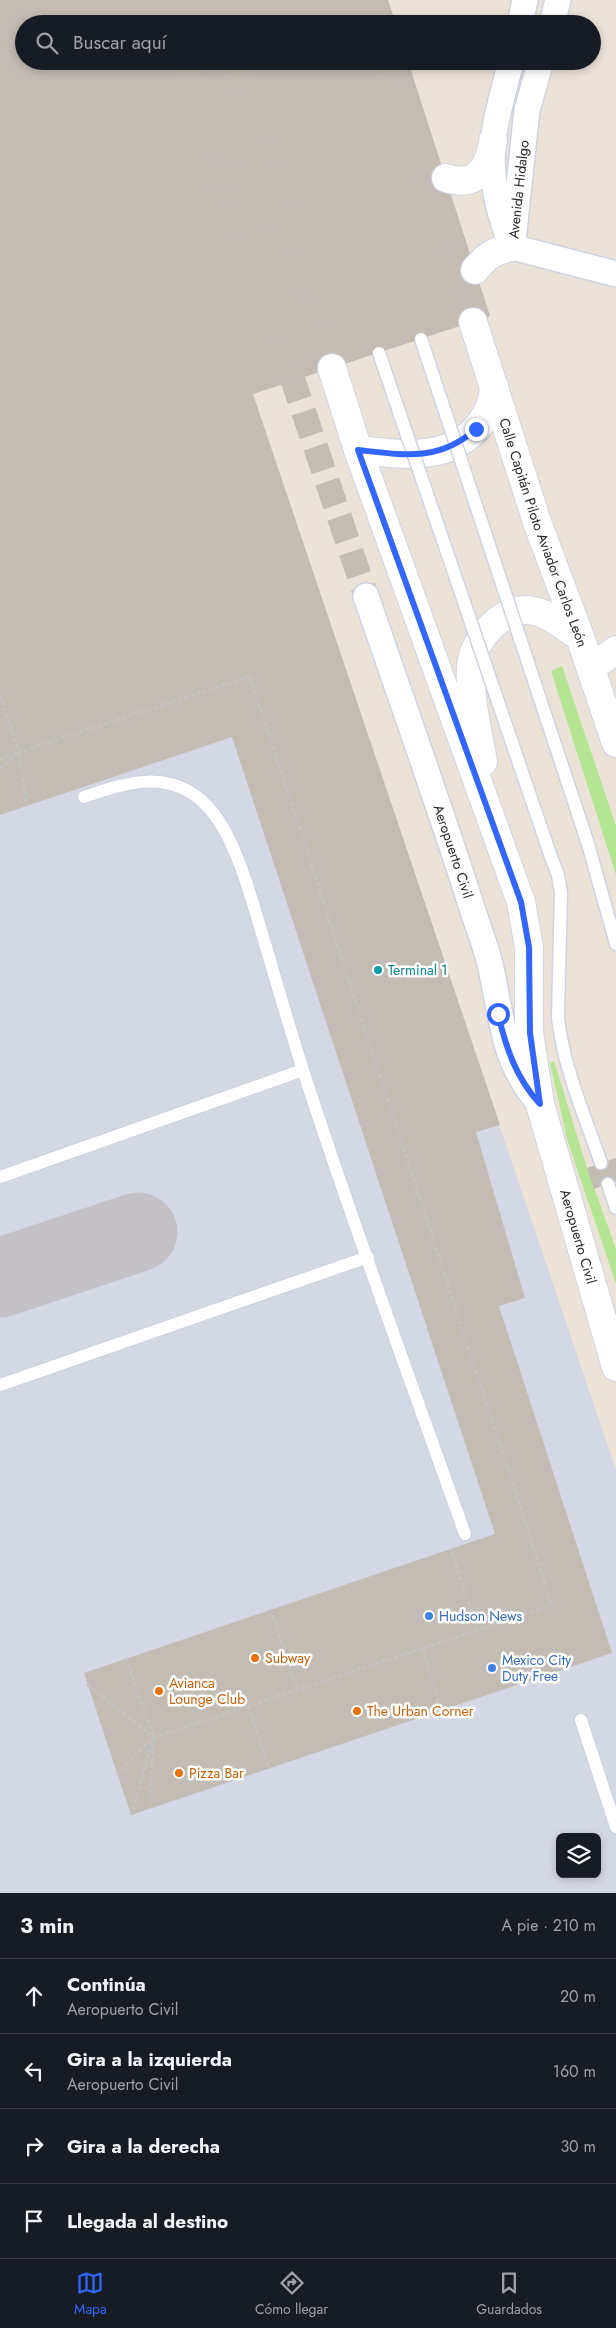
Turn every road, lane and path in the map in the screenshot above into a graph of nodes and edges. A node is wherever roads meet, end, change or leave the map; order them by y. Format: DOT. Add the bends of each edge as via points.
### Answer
graph roads {
  1 [pos="525,0"];
  2 [pos="558,0"];
  3 [pos="522,15"];
  4 [pos="554,15"];
  5 [pos="509,70"];
  6 [pos="538,70"];
  7 [pos="501,102"];
  8 [pos="527,110"];
  9 [pos="493,141"];
  10 [pos="446,178"];
  11 [pos="512,247"];
  12 [pos="475,270"];
  13 [pos="616,274"];
  14 [pos="473,322"];
  15 [pos="421,339"];
  16 [pos="379,353"];
  17 [pos="332,368"];
  18 [pos="494,386"];
  19 [pos="358,450"];
  20 [pos="366,596"];
  21 [pos="580,638"];
  22 [pos="616,650"];
  23 [pos="591,668"];
  24 [pos="616,743"];
  25 [pos="18,752"];
  26 [pos="0,760"];
  27 [pos="0,768"];
  28 [pos="84,797"];
  29 [pos="28,806"];
  30 [pos="493,823"];
  31 [pos="616,944"];
  32 [pos="303,1070"];
  33 [pos="540,1104"];
  34 [pos="601,1163"];
  35 [pos="0,1177"];
  36 [pos="608,1184"];
  37 [pos="616,1208"];
  38 [pos="368,1257"];
  39 [pos="616,1367"];
  40 [pos="0,1385"];
  41 [pos="465,1534"];
  42 [pos="452,1549"];
  43 [pos="271,1609"];
  44 [pos="477,1630"];
  45 [pos="423,1648"];
  46 [pos="126,1658"];
  47 [pos="87,1684"];
  48 [pos="297,1690"];
  49 [pos="248,1706"];
  50 [pos="441,1711"];
  51 [pos="581,1720"];
  52 [pos="154,1737"];
  53 [pos="269,1769"];
  54 [pos="117,1775"];
  55 [pos="149,1809"];
  56 [pos="131,1815"];
  57 [pos="616,1827"];
  1 -- 3 [label="street"];
  2 -- 4 [label="street"];
  5 -- 7 [label="street, Avenida Hidalgo"];
  6 -- 8 [label="street, Avenida Hidalgo"];
  7 -- 8 [label="street"];
  7 -- 9 [label="street, Avenida Hidalgo"];
  8 -- 11 [label="street, Avenida Hidalgo"];
  9 -- 10 [label="street" via="489,164 481,173 460,180"];
  9 -- 11 [label="street, Avenida Hidalgo" via="492,169 496,196"];
  11 -- 12 [label="street" via="492,253"];
  11 -- 13 [label="street"];
  14 -- 18 [label="street, Calle Capitán Piloto Aviador Carlos León"];
  15 -- 31 [label="lane, bridge" via="588,844"];
  16 -- 34 [label="lane, bridge" via="558,875 561,893 560,1035"];
  17 -- 19 [label="street, Aeropuerto Civil"];
  18 -- 19 [label="street" via="494,400 486,416 464,440 449,448 419,455"];
  18 -- 21 [label="street, Calle Capitán Piloto Aviador Carlos León" via="537,522"];
  19 -- 30 [label="street, Aeropuerto Civil"];
  20 -- 33 [label="street, Aeropuerto Civil" via="474,914 509,1053 527,1090"];
  21 -- 23 [label="street, Calle Capitán Piloto Aviador Carlos León"];
  21 -- 30 [label="street" via="554,620 525,610 507,616 490,628 477,645 471,664 471,686"];
  22 -- 23 [label="street"];
  23 -- 24 [label="street, Calle Capitán Piloto Aviador Carlos León"];
  25 -- 26 [label="path"];
  25 -- 27 [label="path"];
  25 -- 29 [label="path"];
  28 -- 32 [label="lane" via="146,780 175,785 207,805 243,871"];
  30 -- 33 [label="street, Aeropuerto Civil" via="526,924 530,1033"];
  32 -- 35 [label="lane"];
  32 -- 38 [label="lane"];
  33 -- 39 [label="street, Aeropuerto Civil"];
  36 -- 37 [label="lane"];
  38 -- 40 [label="lane"];
  38 -- 41 [label="lane"];
  42 -- 44 [label="path"];
  43 -- 48 [label="path"];
  45 -- 50 [label="path"];
  46 -- 52 [label="path"];
  47 -- 52 [label="path"];
  49 -- 53 [label="path"];
  51 -- 57 [label="lane"];
  52 -- 54 [label="path"];
  52 -- 55 [label="path"];
  52 -- 56 [label="path"];
}
